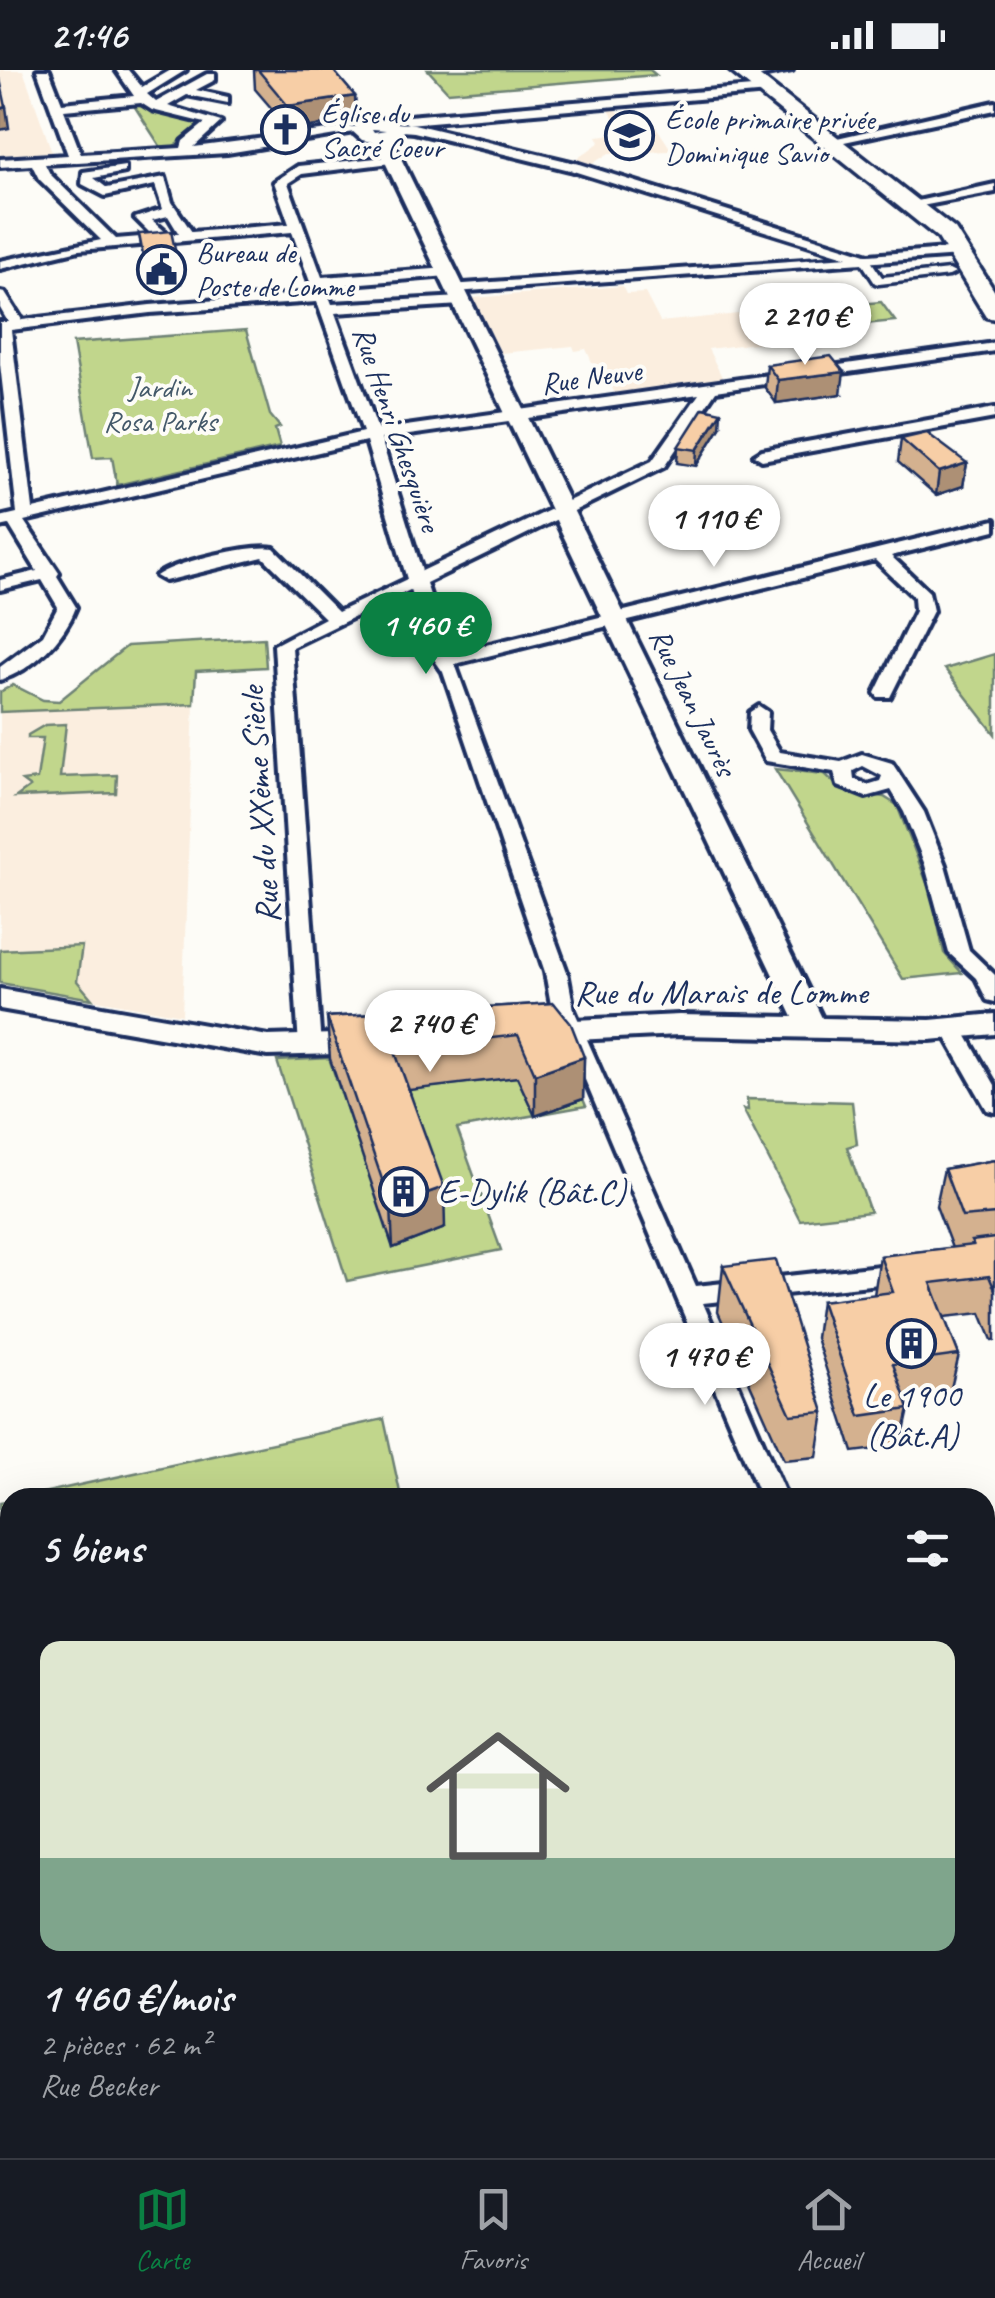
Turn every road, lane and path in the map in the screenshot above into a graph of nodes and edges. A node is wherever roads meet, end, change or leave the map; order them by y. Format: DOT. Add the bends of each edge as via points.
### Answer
graph roads {
  1 [pos="43,70"];
  2 [pos="180,70"];
  3 [pos="786,70"];
  4 [pos="125,71"];
  5 [pos="742,72"];
  6 [pos="211,78"];
  7 [pos="764,90"];
  8 [pos="184,91"];
  9 [pos="140,96"];
  10 [pos="224,100"];
  11 [pos="357,104"];
  12 [pos="995,106"];
  13 [pos="156,107"];
  14 [pos="58,108"];
  15 [pos="418,123"];
  16 [pos="380,129"];
  17 [pos="830,140"];
  18 [pos="187,152"];
  19 [pos="76,158"];
  20 [pos="391,158"];
  21 [pos="38,161"];
  22 [pos="0,163"];
  23 [pos="158,167"];
  24 [pos="995,188"];
  25 [pos="917,209"];
  26 [pos="171,211"];
  27 [pos="296,228"];
  28 [pos="188,236"];
  29 [pos="164,238"];
  30 [pos="112,242"];
  31 [pos="952,259"];
  32 [pos="865,260"];
  33 [pos="0,265"];
  34 [pos="454,287"];
  35 [pos="0,296"];
  36 [pos="321,296"];
  37 [pos="995,312"];
  38 [pos="7,326"];
  39 [pos="995,334"];
  40 [pos="995,347"];
  41 [pos="710,389"];
  42 [pos="995,413"];
  43 [pos="517,415"];
  44 [pos="372,435"];
  45 [pos="762,455"];
  46 [pos="564,511"];
  47 [pos="13,519"];
  48 [pos="995,525"];
  49 [pos="878,553"];
  50 [pos="50,573"];
  51 [pos="165,576"];
  52 [pos="418,580"];
  53 [pos="0,585"];
  54 [pos="335,618"];
  55 [pos="616,618"];
  56 [pos="444,661"];
  57 [pos="0,675"];
  58 [pos="884,692"];
  59 [pos="758,712"];
  60 [pos="842,768"];
  61 [pos="892,776"];
  62 [pos="989,971"];
  63 [pos="995,995"];
  64 [pos="0,999"];
  65 [pos="995,1024"];
  66 [pos="812,1028"];
  67 [pos="952,1028"];
  68 [pos="570,1030"];
  69 [pos="507,1034"];
  70 [pos="391,1042"];
  71 [pos="310,1048"];
  72 [pos="995,1104"];
  73 [pos="938,1268"];
  74 [pos="687,1296"];
  75 [pos="770,1488"];
  1 -- 14 [label="street"];
  2 -- 9 [label="street"];
  3 -- 5 [label="street"];
  4 -- 9 [label="street"];
  5 -- 7 [label="main road"];
  6 -- 8 [label="street"];
  7 -- 15 [label="street"];
  7 -- 17 [label="main road"];
  8 -- 10 [label="street"];
  8 -- 13 [label="street"];
  9 -- 13 [label="street"];
  9 -- 14 [label="street"];
  11 -- 16 [label="street, Rue Jean Jaurès"];
  12 -- 17 [label="street"];
  13 -- 18 [label="street" via="214,122"];
  14 -- 19 [label="street"];
  15 -- 16 [label="street"];
  15 -- 32 [label="street"];
  16 -- 18 [label="street"];
  16 -- 20 [label="street, Rue Jean Jaurès"];
  17 -- 25 [label="main road"];
  18 -- 23 [label="street"];
  19 -- 21 [label="street"];
  19 -- 23 [label="street"];
  20 -- 27 [label="street, Rue Henri Ghesquière" via="286,176 281,182"];
  20 -- 34 [label="street, Rue Jean Jaurès"];
  21 -- 22 [label="street"];
  21 -- 30 [label="street" via="44,176"];
  23 -- 26 [label="street"];
  24 -- 25 [label="street"];
  25 -- 31 [label="main road"];
  26 -- 28 [label="street"];
  26 -- 29 [label="street" via="142,218"];
  27 -- 28 [label="street"];
  27 -- 36 [label="street, Rue Henri Ghesquière"];
  28 -- 29 [label="street"];
  29 -- 30 [label="street"];
  30 -- 33 [label="street"];
  31 -- 32 [label="street"];
  31 -- 32 [label="street" via="879,281"];
  31 -- 37 [label="main road"];
  31 -- 39 [label="main road"];
  32 -- 34 [label="street"];
  34 -- 36 [label="street"];
  34 -- 36 [label="street"];
  34 -- 43 [label="street, Rue Jean Jaurès"];
  35 -- 38 [label="street"];
  36 -- 38 [label="street"];
  36 -- 44 [label="street, Rue Henri Ghesquière"];
  38 -- 47 [label="street"];
  40 -- 41 [label="street, Rue Neuve"];
  41 -- 43 [label="street, Rue Neuve"];
  41 -- 46 [label="street, Rue du XXème Siècle" via="658,464"];
  42 -- 45 [label="street"];
  43 -- 44 [label="street, Rue Neuve"];
  43 -- 46 [label="street, Rue Jean Jaurès"];
  44 -- 47 [label="street, Rue Neuve"];
  44 -- 52 [label="street, Rue Henri Ghesquière"];
  46 -- 52 [label="street, Rue du XXème Siècle"];
  46 -- 55 [label="street, Rue Jean Jaurès"];
  47 -- 50 [label="street"];
  48 -- 49 [label="street"];
  49 -- 55 [label="street"];
  49 -- 58 [label="street" via="922,596 924,611"];
  50 -- 53 [label="street"];
  50 -- 57 [label="street" via="67,607 63,622"];
  51 -- 54 [label="street" via="268,552"];
  52 -- 54 [label="street, Rue du XXème Siècle"];
  52 -- 56 [label="street, Rue Henri Ghesquière"];
  54 -- 71 [label="street, Rue du XXème Siècle" via="282,650"];
  55 -- 56 [label="street"];
  55 -- 66 [label="street, Rue Jean Jaurès"];
  56 -- 68 [label="street, Rue Henri Ghesquière" via="556,972"];
  59 -- 60 [label="street" via="758,730 773,758"];
  60 -- 61 [label="street" via="870,761"];
  60 -- 61 [label="street" via="845,782 866,791 887,786"];
  61 -- 62 [label="street" via="928,847 959,953"];
  62 -- 63 [label="street"];
  64 -- 71 [label="street"];
  65 -- 67 [label="street, Rue du Marais de Lomme"];
  66 -- 67 [label="street, Rue du Marais de Lomme"];
  66 -- 68 [label="street, Rue du Marais de Lomme"];
  67 -- 72 [label="street"];
  68 -- 69 [label="street, Rue du Marais de Lomme"];
  68 -- 74 [label="street, Rue Henri Ghesquière"];
  70 -- 71 [label="street"];
  73 -- 74 [label="street"];
  74 -- 75 [label="street, Rue Henri Ghesquière"];
}
